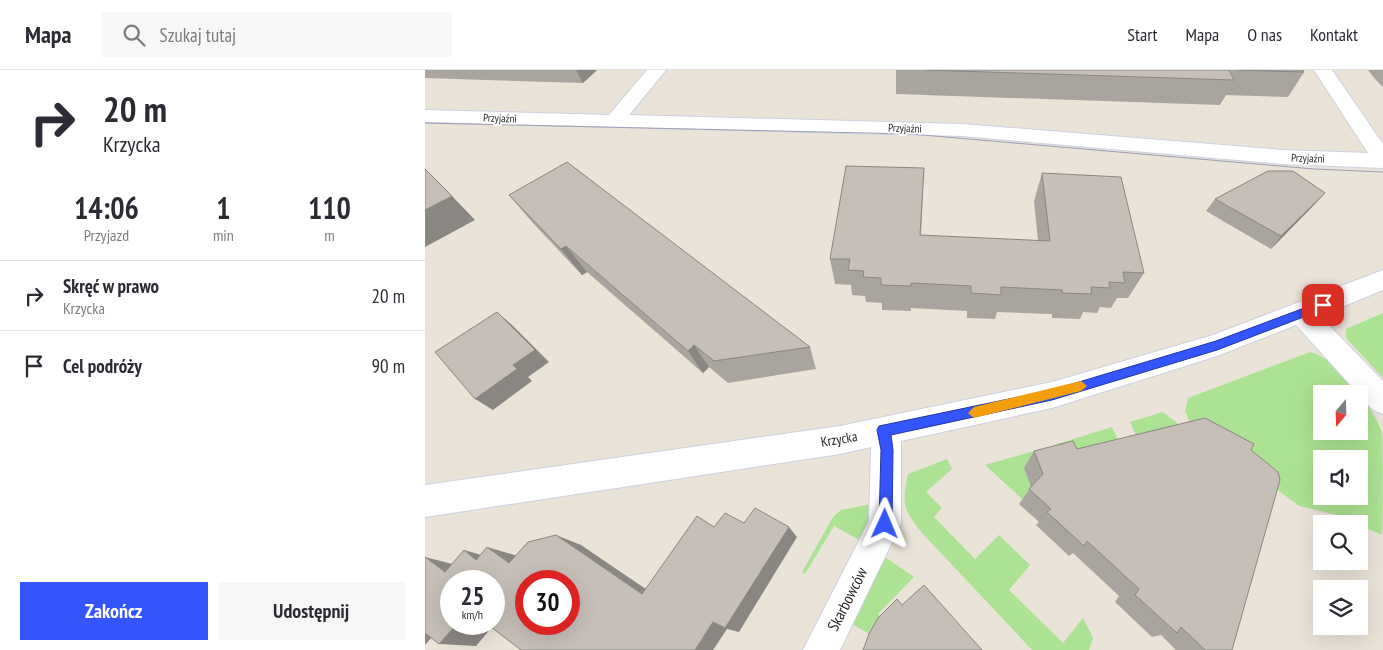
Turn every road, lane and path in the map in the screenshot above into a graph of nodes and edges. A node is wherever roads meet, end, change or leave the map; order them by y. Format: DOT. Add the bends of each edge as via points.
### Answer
graph roads {
  1 [pos="657,70"];
  2 [pos="1323,70"];
  3 [pos="425,116"];
  4 [pos="613,121"];
  5 [pos="1383,160"];
  6 [pos="1383,280"];
  7 [pos="1301,313"];
  8 [pos="1383,401"];
  9 [pos="884,430"];
  10 [pos="425,501"];
  11 [pos="821,650"];
  1 -- 4 [label="street"];
  2 -- 5 [label="street"];
  3 -- 4 [label="street, Przyjaźni"];
  4 -- 5 [label="street, Przyjaźni" via="962,130 1283,157"];
  6 -- 7 [label="street, Krzycka"];
  7 -- 8 [label="street"];
  7 -- 9 [label="street, Krzycka" via="1217,345 1052,395"];
  9 -- 10 [label="street, Krzycka" via="792,448"];
  9 -- 11 [label="street, Skarbowców" via="887,450 885,524"];
}
